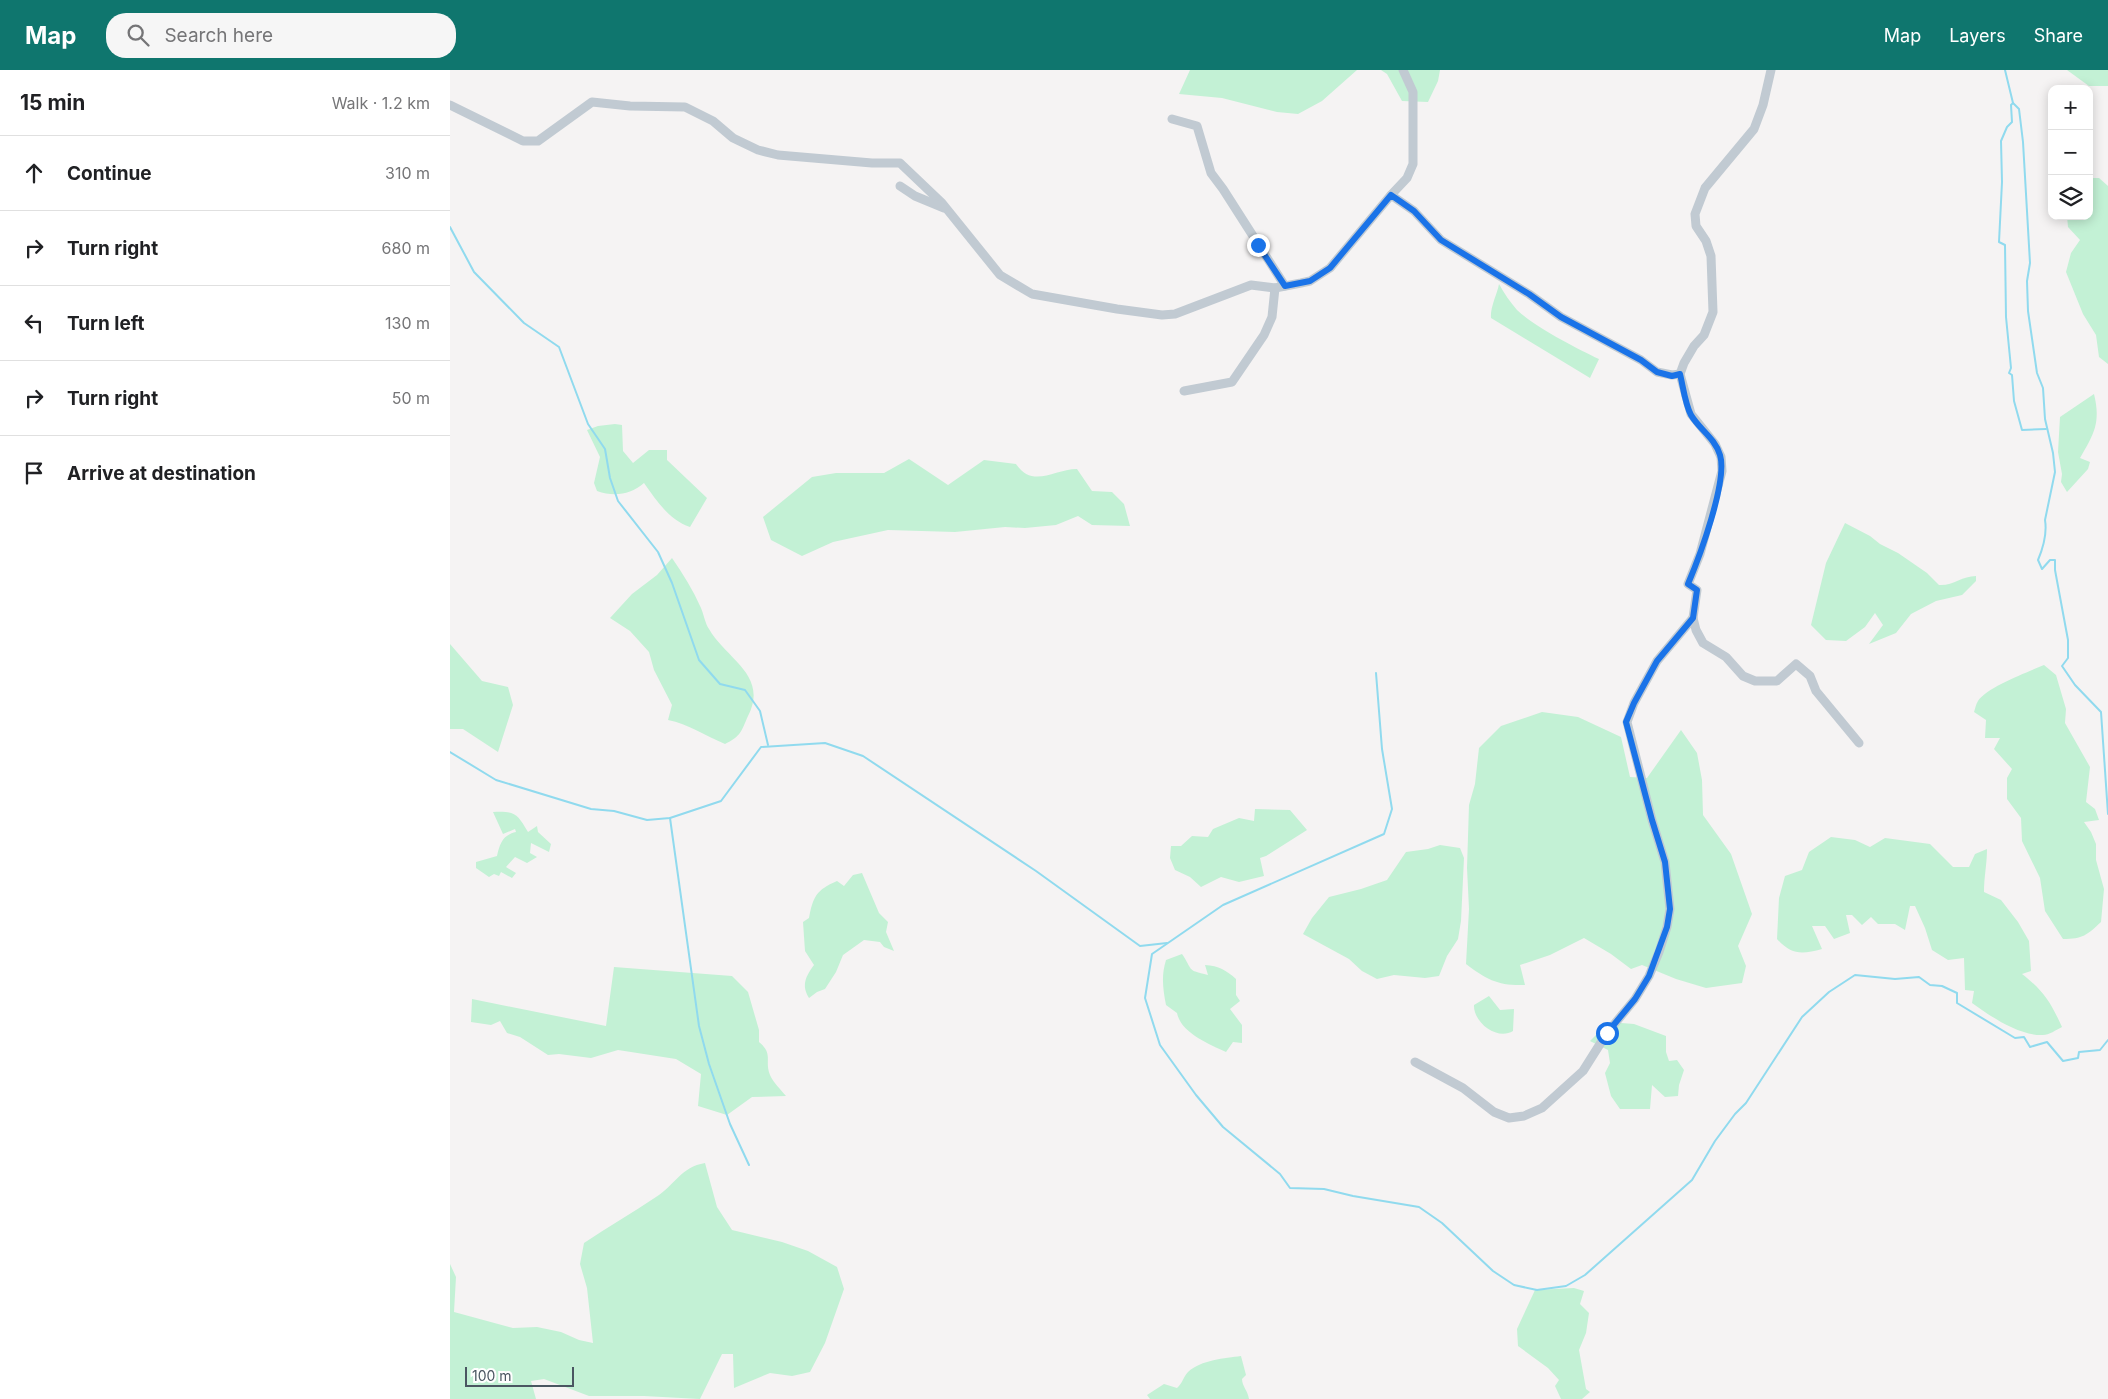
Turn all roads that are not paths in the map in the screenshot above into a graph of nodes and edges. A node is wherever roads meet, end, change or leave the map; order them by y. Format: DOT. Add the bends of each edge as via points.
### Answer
graph roads {
  1 [pos="1403,70"];
  2 [pos="1770,70"];
  3 [pos="450,105"];
  4 [pos="1172,119"];
  5 [pos="900,186"];
  6 [pos="1391,195"];
  7 [pos="947,209"];
  8 [pos="1285,286"];
  9 [pos="1275,288"];
  10 [pos="1680,374"];
  11 [pos="1184,391"];
  12 [pos="1693,618"];
  13 [pos="1859,743"];
  14 [pos="1415,1062"];
  1 -- 6 [label="street" via="1413,92 1412,164 1407,178"];
  2 -- 10 [label="street" via="1763,106 1754,129 1705,188 1695,214 1696,226 1711,256 1713,312 1704,336 1694,346"];
  3 -- 7 [label="street" via="523,141 538,141 592,102 685,107 714,121 733,138 758,150 778,155 900,164"];
  4 -- 8 [label="street" via="1197,126 1211,173"];
  5 -- 7 [label="street"];
  6 -- 8 [label="street" via="1330,268 1310,281"];
  6 -- 10 [label="street" via="1414,211 1441,240 1561,317 1657,372 1672,376"];
  7 -- 9 [label="street" via="1000,275 1032,294 1162,315 1175,314 1251,286"];
  8 -- 9 [label="street"];
  9 -- 11 [label="street" via="1272,317 1264,335 1232,382"];
  10 -- 12 [label="street" via="1691,414 1715,444 1721,457 1722,471 1703,545 1688,584 1697,590"];
  12 -- 13 [label="street" via="1703,642 1726,657 1743,676 1755,681 1777,681 1796,664 1810,676 1816,691"];
  12 -- 14 [label="street" via="1657,661 1626,722 1665,862 1670,909 1659,952 1635,999 1607,1033 1583,1071 1542,1108 1524,1116 1509,1118 1494,1112 1463,1088"];
}
